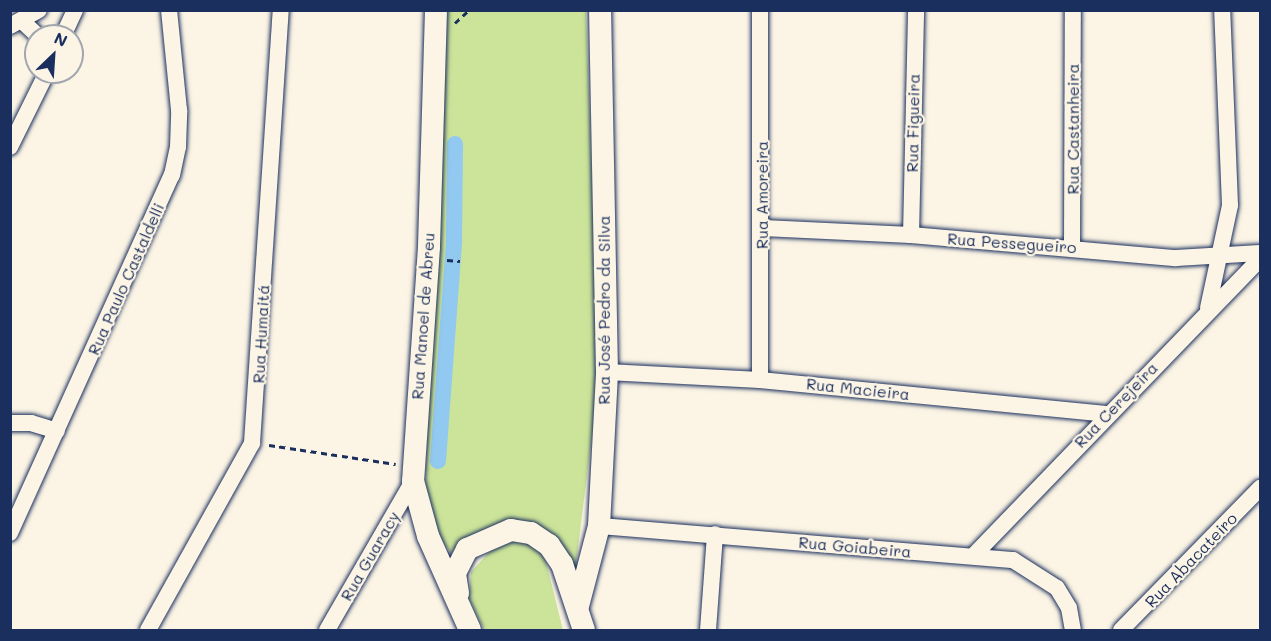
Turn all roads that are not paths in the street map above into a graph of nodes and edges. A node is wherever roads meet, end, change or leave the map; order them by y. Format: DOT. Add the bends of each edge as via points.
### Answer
graph roads {
  1 [pos="39,10"];
  2 [pos="75,10"];
  3 [pos="169,10"];
  4 [pos="281,10"];
  5 [pos="436,10"];
  6 [pos="600,10"];
  7 [pos="760,10"];
  8 [pos="916,10"];
  9 [pos="1073,10"];
  10 [pos="1217,13"];
  11 [pos="16,24"];
  12 [pos="69,24"];
  13 [pos="41,84"];
  14 [pos="10,147"];
  15 [pos="763,228"];
  16 [pos="911,235"];
  17 [pos="1072,247"];
  18 [pos="1260,253"];
  19 [pos="1219,255"];
  20 [pos="1260,259"];
  21 [pos="1209,308"];
  22 [pos="607,372"];
  23 [pos="760,380"];
  24 [pos="1108,414"];
  25 [pos="10,423"];
  26 [pos="57,431"];
  27 [pos="414,474"];
  28 [pos="1260,488"];
  29 [pos="598,526"];
  30 [pos="10,533"];
  31 [pos="716,534"];
  32 [pos="975,554"];
  33 [pos="578,606"];
  34 [pos="466,621"];
  35 [pos="148,630"];
  36 [pos="327,630"];
  37 [pos="584,630"];
  38 [pos="708,630"];
  39 [pos="1072,630"];
  40 [pos="1121,630"];
  1 -- 11 [label="street"];
  2 -- 12 [label="street"];
  3 -- 26 [label="street, Rua Paulo Castaldelli" via="179,110 172,175"];
  4 -- 35 [label="street, Rua Humaitá" via="252,443"];
  5 -- 27 [label="main road, Rua Manoel de Abreu" via="429,247"];
  6 -- 22 [label="main road, Rua José Pedro da Silva"];
  7 -- 15 [label="street, Rua Amoreira"];
  8 -- 16 [label="street, Rua Figueira"];
  9 -- 17 [label="street, Rua Castanheira"];
  10 -- 19 [label="street" via="1231,182"];
  13 -- 14 [label="street"];
  15 -- 16 [label="street, Rua Pessegueiro"];
  15 -- 23 [label="street, Rua Amoreira"];
  16 -- 17 [label="street, Rua Pessegueiro"];
  17 -- 19 [label="street, Rua Pessegueiro" via="1176,258"];
  18 -- 19 [label="street, Rua Pessegueiro"];
  19 -- 21 [label="street"];
  20 -- 21 [label="street, Rua Cerejeira"];
  21 -- 24 [label="street, Rua Cerejeira"];
  22 -- 23 [label="street, Rua Macieira"];
  22 -- 29 [label="main road, Rua José Pedro da Silva"];
  23 -- 24 [label="street, Rua Macieira"];
  24 -- 32 [label="street, Rua Cerejeira"];
  25 -- 26 [label="street" via="31,423"];
  26 -- 30 [label="street, Rua Paulo Castaldelli"];
  27 -- 34 [label="main road, Rua Manoel de Abreu" via="428,536"];
  27 -- 36 [label="street, Rua Guaracy"];
  28 -- 40 [label="street, Rua Abacateiro"];
  29 -- 31 [label="street, Rua Goiabeira"];
  29 -- 33 [label="main road, Rua José Pedro da Silva"];
  31 -- 32 [label="street, Rua Goiabeira"];
  31 -- 38 [label="street"];
  32 -- 39 [label="street, Rua Goiabeira" via="1013,560 1037,572 1057,588 1069,608"];
  33 -- 34 [label="main road" via="562,564 549,545 531,533 511,530 467,549 458,560 455,573"];
  33 -- 37 [label="main road"];
}
